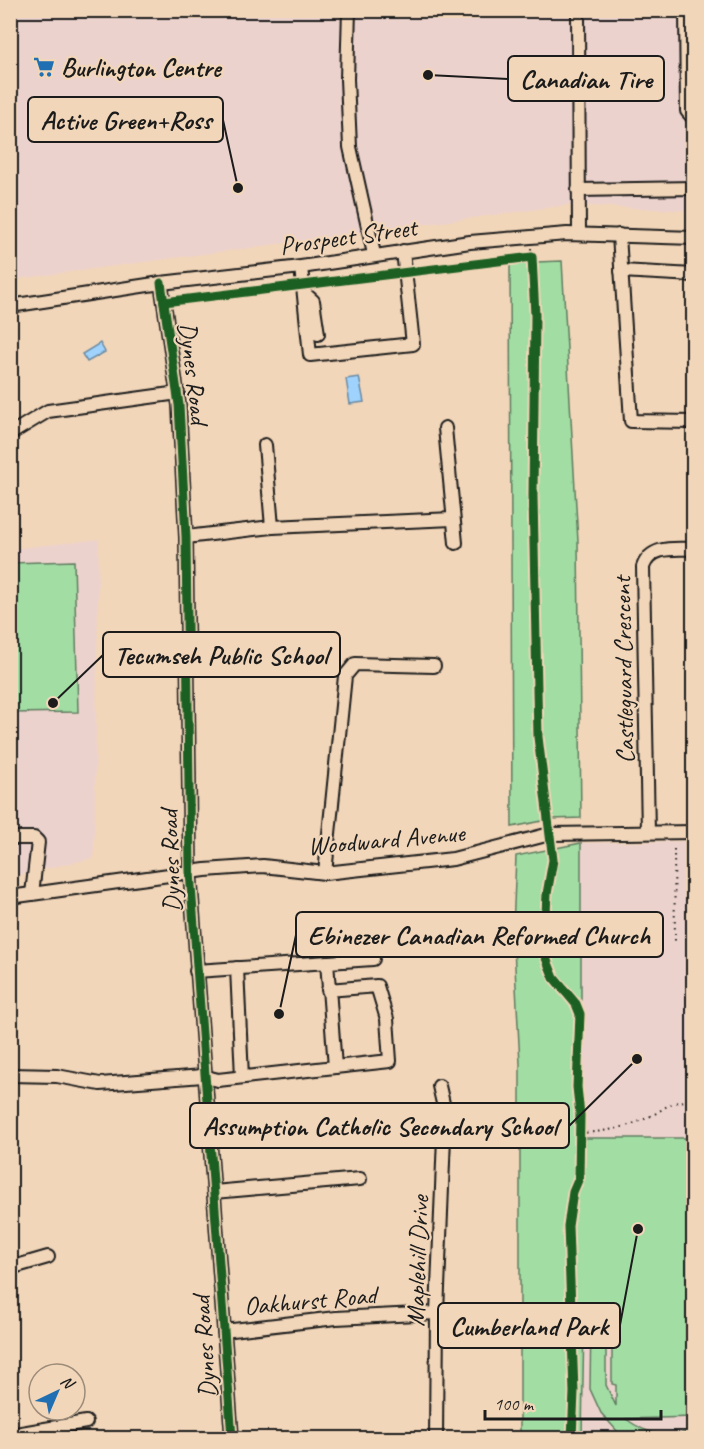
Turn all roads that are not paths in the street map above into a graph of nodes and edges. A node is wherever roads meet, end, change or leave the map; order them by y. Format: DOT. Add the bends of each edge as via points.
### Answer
graph roads {
  1 [pos="349,10"];
  2 [pos="578,10"];
  3 [pos="686,10"];
  4 [pos="693,119"];
  5 [pos="693,188"];
  6 [pos="578,190"];
  7 [pos="579,234"];
  8 [pos="619,235"];
  9 [pos="693,237"];
  10 [pos="403,251"];
  11 [pos="374,254"];
  12 [pos="301,267"];
  13 [pos="621,272"];
  14 [pos="693,275"];
  15 [pos="161,283"];
  16 [pos="304,293"];
  17 [pos="10,306"];
  18 [pos="318,334"];
  19 [pos="178,393"];
  20 [pos="693,422"];
  21 [pos="445,428"];
  22 [pos="10,434"];
  23 [pos="265,445"];
  24 [pos="453,519"];
  25 [pos="272,527"];
  26 [pos="186,537"];
  27 [pos="456,543"];
  28 [pos="693,549"];
  29 [pos="434,666"];
  30 [pos="648,832"];
  31 [pos="693,832"];
  32 [pos="10,838"];
  33 [pos="190,872"];
  34 [pos="325,873"];
  35 [pos="32,894"];
  36 [pos="10,897"];
  37 [pos="373,959"];
  38 [pos="327,962"];
  39 [pos="237,968"];
  40 [pos="196,971"];
  41 [pos="328,990"];
  42 [pos="335,1068"];
  43 [pos="10,1075"];
  44 [pos="203,1076"];
  45 [pos="242,1077"];
  46 [pos="439,1086"];
  47 [pos="360,1179"];
  48 [pos="214,1192"];
  49 [pos="48,1257"];
  50 [pos="10,1268"];
  51 [pos="437,1312"];
  52 [pos="224,1331"];
  53 [pos="86,1422"];
  54 [pos="10,1435"];
  55 [pos="232,1438"];
  56 [pos="436,1438"];
  1 -- 11 [label="street" via="350,147"];
  2 -- 6 [label="street"];
  3 -- 4 [label="street" via="687,111"];
  5 -- 6 [label="street"];
  6 -- 7 [label="street"];
  7 -- 8 [label="street, Prospect Street"];
  7 -- 10 [label="street, Prospect Street"];
  8 -- 9 [label="street, Prospect Street"];
  8 -- 13 [label="street"];
  10 -- 11 [label="street, Prospect Street"];
  10 -- 16 [label="street" via="413,344 310,355"];
  11 -- 12 [label="street, Prospect Street"];
  12 -- 15 [label="street, Prospect Street"];
  12 -- 16 [label="street"];
  13 -- 14 [label="street"];
  13 -- 20 [label="street" via="631,421"];
  15 -- 17 [label="street, Prospect Street"];
  15 -- 19 [label="street, Dynes Road"];
  16 -- 18 [label="street" via="313,301"];
  19 -- 22 [label="street" via="48,411"];
  19 -- 26 [label="street, Dynes Road"];
  21 -- 24 [label="street"];
  23 -- 25 [label="street"];
  24 -- 25 [label="street"];
  24 -- 27 [label="street"];
  25 -- 26 [label="street"];
  26 -- 33 [label="street, Dynes Road"];
  28 -- 30 [label="street, Castleguard Crescent" via="658,550 645,560 643,567"];
  29 -- 34 [label="street" via="355,664 345,676"];
  30 -- 31 [label="street, Woodward Avenue"];
  30 -- 34 [label="street, Woodward Avenue" via="550,834 453,859"];
  32 -- 35 [label="street" via="34,838 38,842"];
  33 -- 34 [label="street, Woodward Avenue" via="263,866"];
  33 -- 35 [label="street, Woodward Avenue"];
  33 -- 40 [label="street, Dynes Road"];
  35 -- 36 [label="street, Woodward Avenue"];
  37 -- 38 [label="street"];
  38 -- 39 [label="street"];
  38 -- 41 [label="street"];
  39 -- 40 [label="street"];
  39 -- 45 [label="street"];
  40 -- 44 [label="street, Dynes Road"];
  41 -- 42 [label="street"];
  41 -- 42 [label="street" via="377,986 387,1019 390,1061"];
  42 -- 45 [label="street"];
  43 -- 44 [label="street" via="57,1076 100,1084"];
  44 -- 45 [label="street" via="218,1080"];
  44 -- 48 [label="street, Dynes Road"];
  46 -- 51 [label="street, Maplehill Drive" via="445,1112"];
  47 -- 48 [label="street"];
  48 -- 52 [label="street, Dynes Road"];
  49 -- 50 [label="street"];
  51 -- 52 [label="street, Oakhurst Road"];
  51 -- 56 [label="street, Maplehill Drive"];
  52 -- 55 [label="street, Dynes Road"];
  53 -- 54 [label="street"];
}
